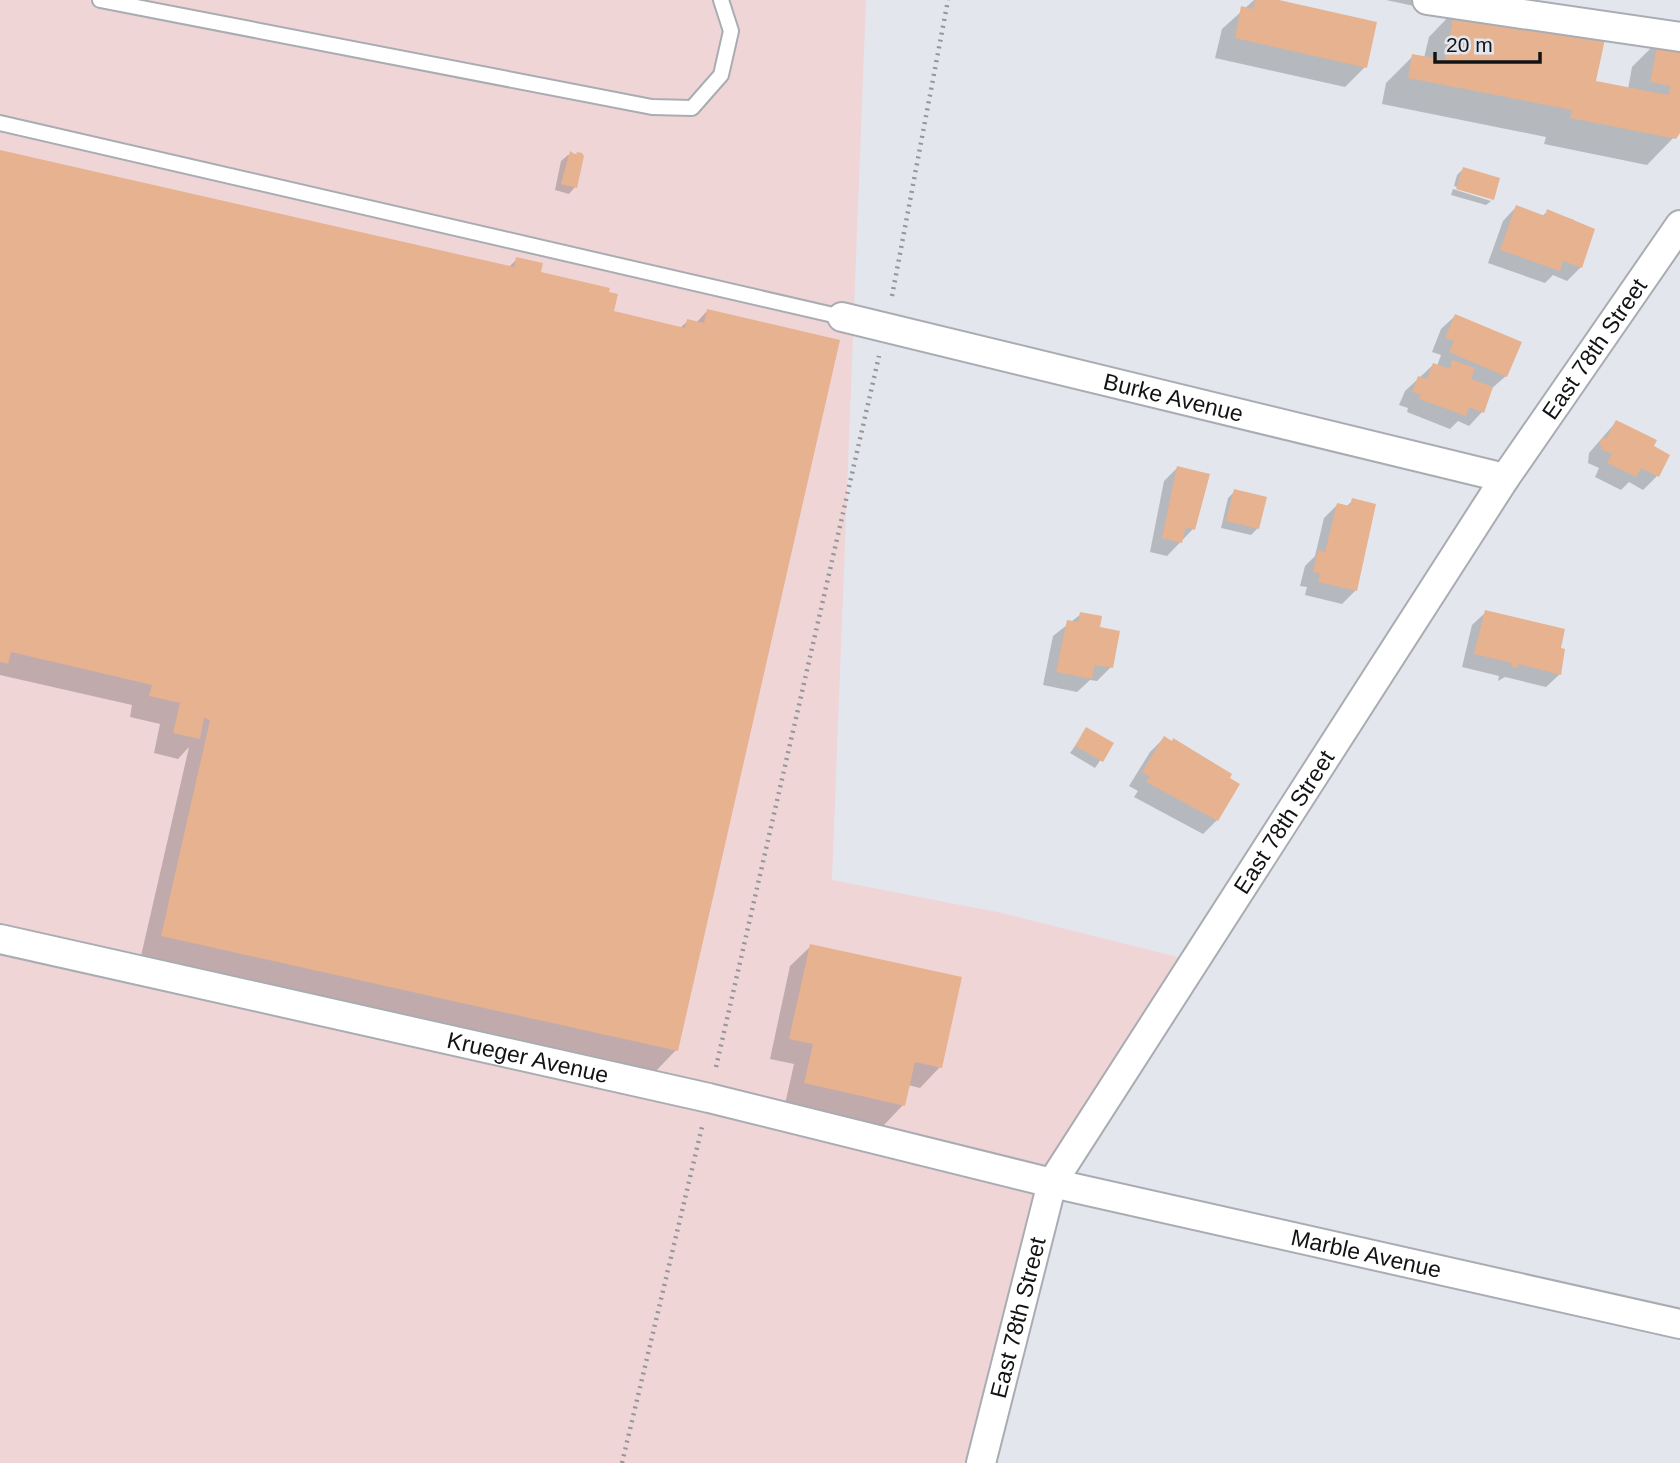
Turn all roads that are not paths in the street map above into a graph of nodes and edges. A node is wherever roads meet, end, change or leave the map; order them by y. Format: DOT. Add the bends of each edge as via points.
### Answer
graph roads {
  1 [pos="100,0"];
  2 [pos="721,0"];
  3 [pos="1427,0"];
  4 [pos="1680,37"];
  5 [pos="0,123"];
  6 [pos="1680,225"];
  7 [pos="842,317"];
  8 [pos="1505,478"];
  9 [pos="0,939"];
  10 [pos="1052,1183"];
  11 [pos="1680,1324"];
  12 [pos="981,1463"];
  1 -- 2 [label="lane" via="652,107 692,108 721,75 731,31"];
  3 -- 4 [label="street"];
  5 -- 7 [label="lane"];
  6 -- 8 [label="street, East 78th Street"];
  7 -- 8 [label="street, Burke Avenue"];
  8 -- 10 [label="street, East 78th Street"];
  9 -- 10 [label="street, Krueger Avenue" via="709,1098"];
  10 -- 11 [label="street, Marble Avenue"];
  10 -- 12 [label="street, East 78th Street"];
}
